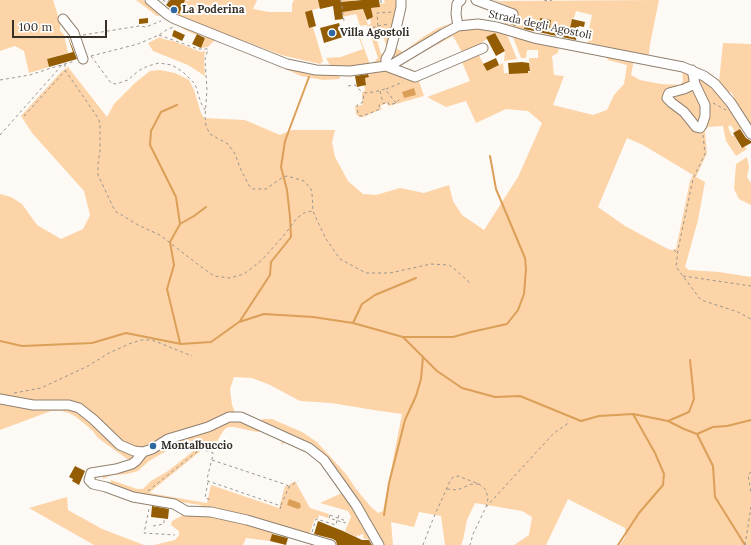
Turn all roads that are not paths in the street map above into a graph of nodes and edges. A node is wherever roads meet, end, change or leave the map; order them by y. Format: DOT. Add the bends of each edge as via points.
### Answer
graph roads {
  1 [pos="150,0"];
  2 [pos="401,0"];
  3 [pos="461,0"];
  4 [pos="476,0"];
  5 [pos="513,14"];
  6 [pos="63,19"];
  7 [pos="458,26"];
  8 [pos="483,48"];
  9 [pos="87,58"];
  10 [pos="386,66"];
  11 [pos="692,70"];
  12 [pos="695,84"];
  13 [pos="751,134"];
  14 [pos="1,399"];
  15 [pos="143,452"];
  16 [pos="331,545"];
  17 [pos="379,545"];
  1 -- 10 [label="street, Strada degli Agostoli" via="168,15 287,64 327,71"];
  2 -- 10 [label="street" via="398,23"];
  3 -- 7 [label="street" via="457,4"];
  4 -- 5 [label="street"];
  6 -- 9 [label="street" via="74,33"];
  7 -- 10 [label="street, Strada degli Agostoli"];
  7 -- 11 [label="street, Strada degli Agostoli" via="488,25 534,38"];
  8 -- 10 [label="street" via="415,77"];
  11 -- 12 [label="street"];
  11 -- 13 [label="street, Strada degli Agostoli" via="715,84"];
  12 -- 12 [label="street" via="669,93 667,98 700,128 706,109"];
  14 -- 15 [label="street" via="32,405 69,405 79,408 120,445"];
  15 -- 16 [label="street" via="132,464 91,473 89,480 93,484 106,486 133,497 174,504 186,511 211,512 247,520"];
  15 -- 17 [label="street" via="177,435 198,431 228,416 241,417 309,448 324,460 356,505"];
}
